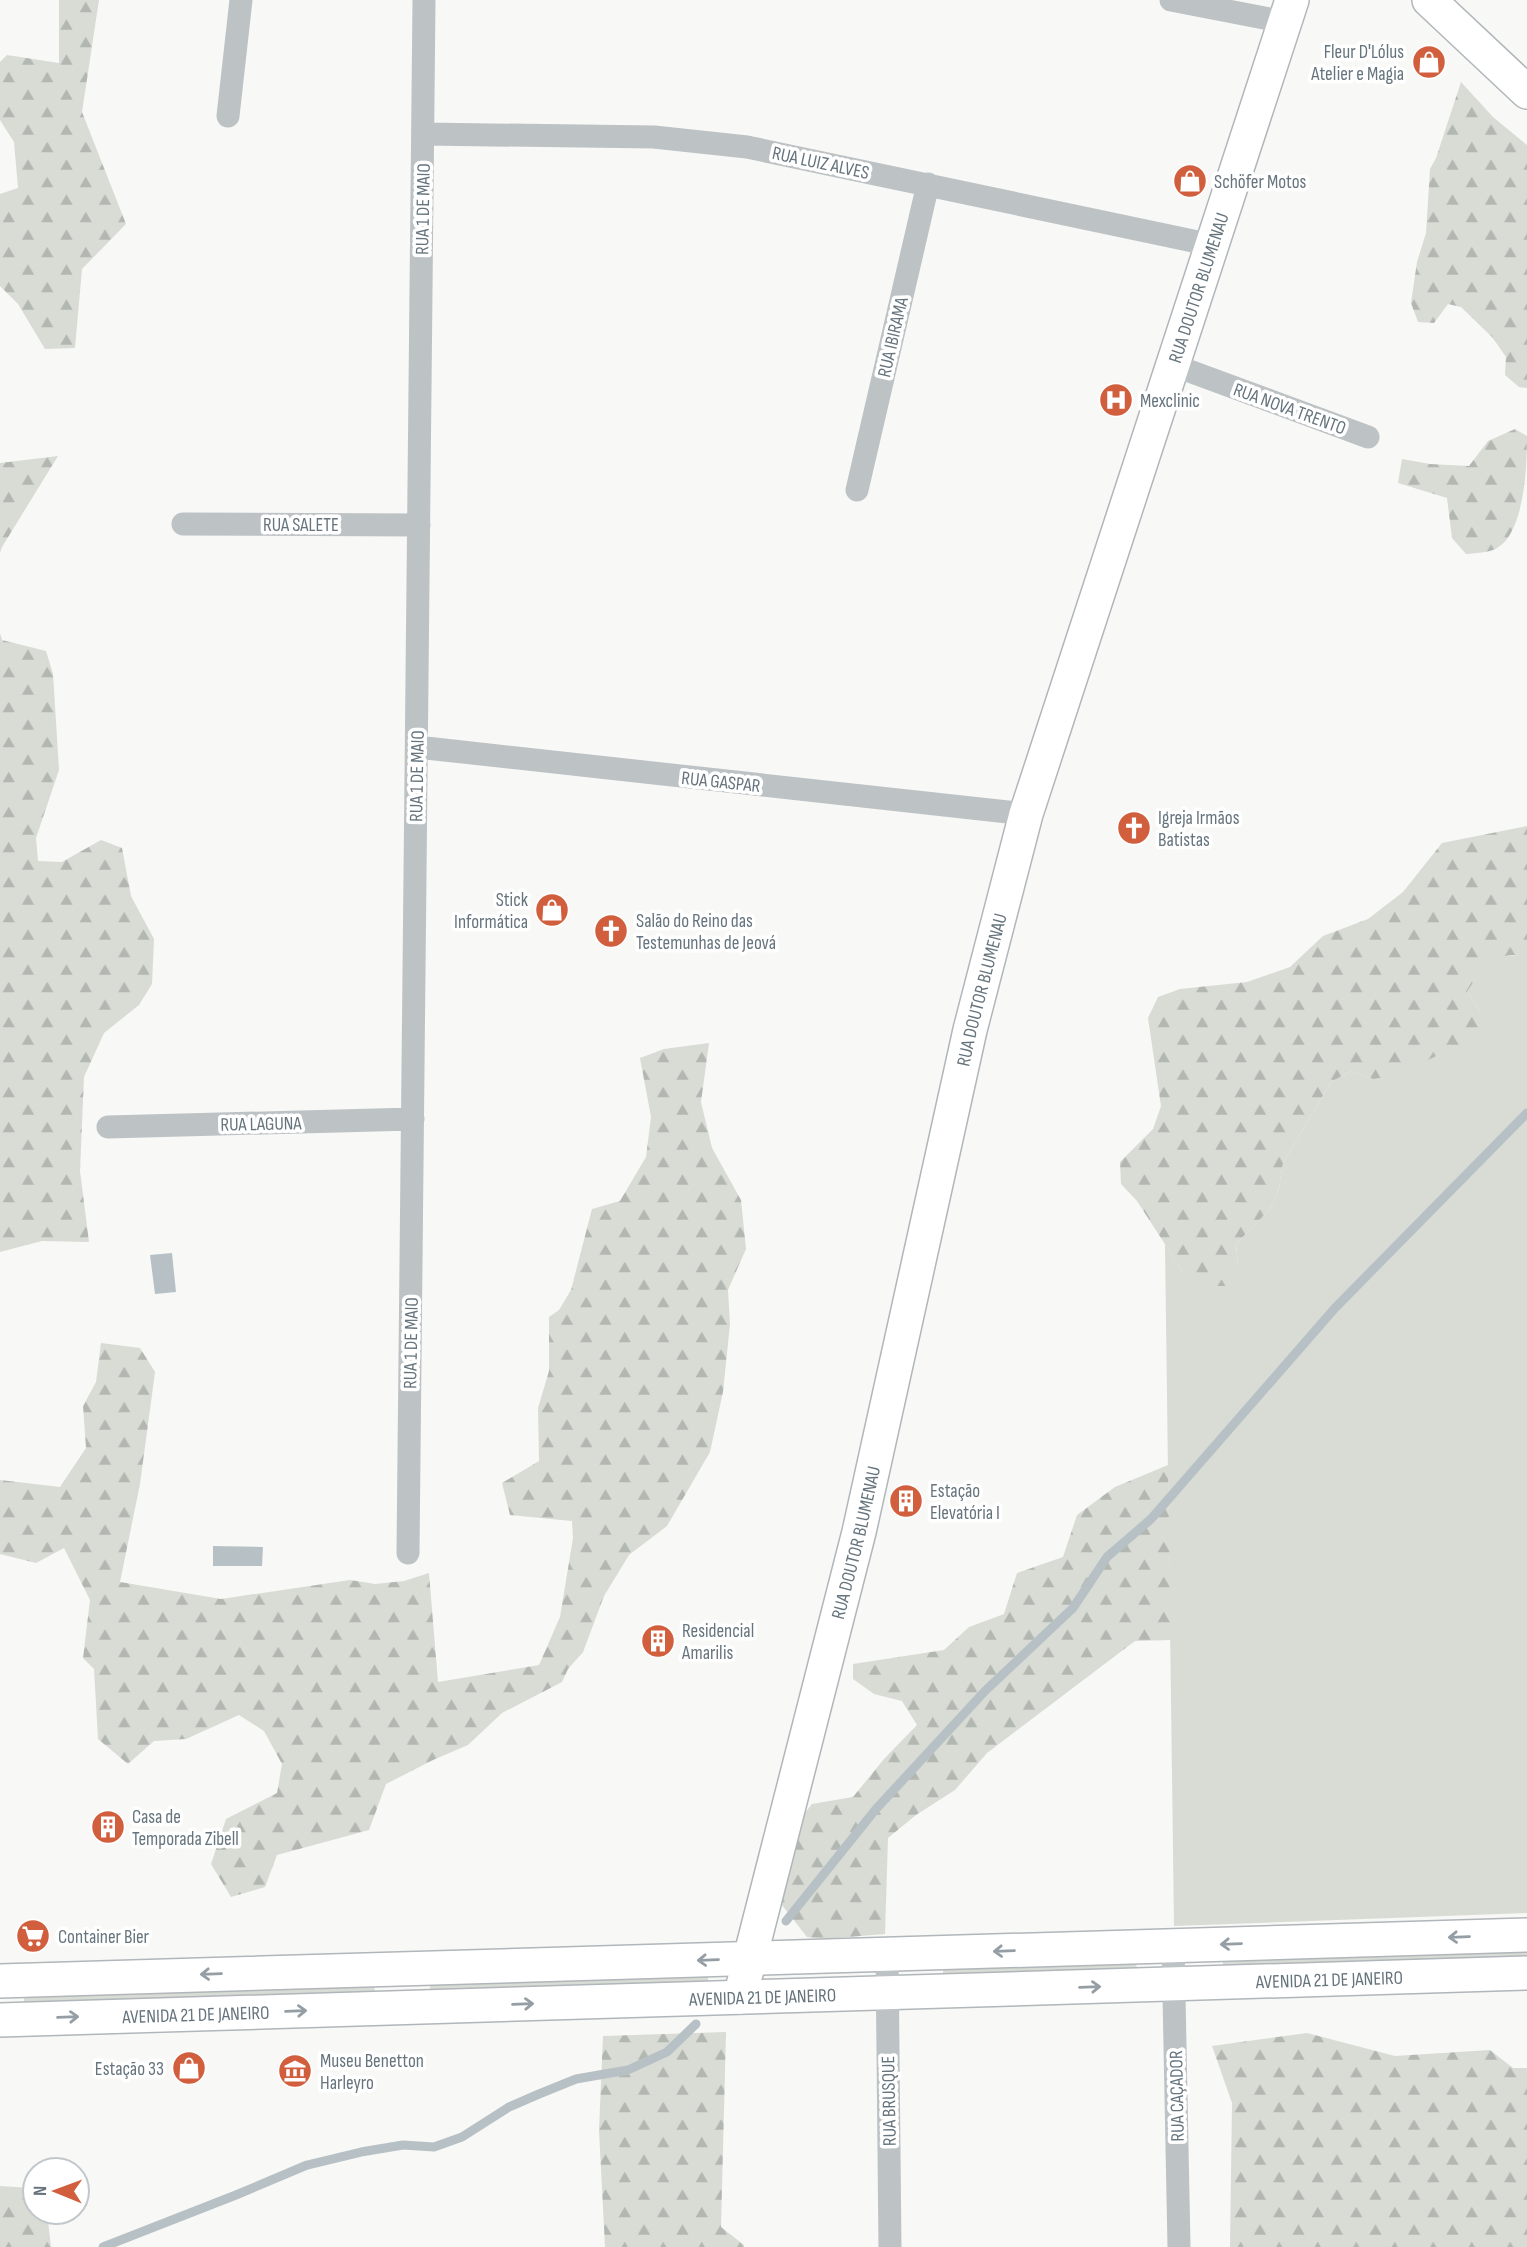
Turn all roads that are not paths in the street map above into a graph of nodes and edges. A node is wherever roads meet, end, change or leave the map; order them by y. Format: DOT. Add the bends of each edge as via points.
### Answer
graph roads {
  1 [pos="241,0"];
  2 [pos="424,0"];
  3 [pos="1171,0"];
  4 [pos="1430,0"];
  5 [pos="1289,11"];
  6 [pos="1527,92"];
  7 [pos="228,116"];
  8 [pos="423,134"];
  9 [pos="928,184"];
  10 [pos="1212,244"];
  11 [pos="1173,365"];
  12 [pos="1368,437"];
  13 [pos="857,490"];
  14 [pos="183,524"];
  15 [pos="419,525"];
  16 [pos="416,747"];
  17 [pos="1026,814"];
  18 [pos="413,1119"];
  19 [pos="108,1127"];
  20 [pos="408,1553"];
  21 [pos="1527,1935"];
  22 [pos="1173,1946"];
  23 [pos="887,1954"];
  24 [pos="750,1959"];
  25 [pos="404,1969"];
  26 [pos="1527,1973"];
  27 [pos="0,1981"];
  28 [pos="1174,1984"];
  29 [pos="888,1993"];
  30 [pos="740,1997"];
  31 [pos="405,2007"];
  32 [pos="0,2020"];
  33 [pos="890,2247"];
  34 [pos="1179,2247"];
  1 -- 7 [label="street"];
  2 -- 8 [label="street, RUA 1 DE MAIO"];
  3 -- 5 [label="street"];
  4 -- 6 [label="street"];
  5 -- 10 [label="street, RUA DOUTOR BLUMENAU"];
  8 -- 9 [label="street, RUA LUIZ ALVES" via="701,141"];
  8 -- 15 [label="street, RUA 1 DE MAIO"];
  9 -- 10 [label="street, RUA LUIZ ALVES"];
  9 -- 13 [label="street, RUA IBIRAMA"];
  10 -- 11 [label="street, RUA DOUTOR BLUMENAU"];
  11 -- 12 [label="street, RUA NOVA TRENTO"];
  11 -- 17 [label="street, RUA DOUTOR BLUMENAU"];
  14 -- 15 [label="street, RUA SALETE"];
  15 -- 16 [label="street, RUA 1 DE MAIO"];
  16 -- 17 [label="street, RUA GASPAR"];
  16 -- 18 [label="street, RUA 1 DE MAIO"];
  17 -- 24 [label="street, RUA DOUTOR BLUMENAU" via="970,1030 859,1532"];
  18 -- 19 [label="street, RUA LAGUNA"];
  18 -- 20 [label="street, RUA 1 DE MAIO"];
  21 -- 22 [label="street, AVENIDA 21 DE JANEIRO, one-way"];
  22 -- 23 [label="street, AVENIDA 21 DE JANEIRO, one-way"];
  22 -- 28 [label="street, RUA CAÇADOR"];
  23 -- 24 [label="street, AVENIDA 21 DE JANEIRO"];
  23 -- 29 [label="street, RUA BRUSQUE"];
  24 -- 25 [label="street, AVENIDA 21 DE JANEIRO, one-way"];
  24 -- 30 [label="street, RUA DOUTOR BLUMENAU"];
  25 -- 27 [label="street, AVENIDA 21 DE JANEIRO, one-way"];
  25 -- 31 [label="street"];
  26 -- 28 [label="street, AVENIDA 21 DE JANEIRO"];
  29 -- 28 [label="street, AVENIDA 21 DE JANEIRO, one-way"];
  28 -- 34 [label="street, RUA CAÇADOR"];
  29 -- 30 [label="street, AVENIDA 21 DE JANEIRO"];
  29 -- 33 [label="street, RUA BRUSQUE"];
  31 -- 30 [label="street, AVENIDA 21 DE JANEIRO, one-way"];
  32 -- 31 [label="street, AVENIDA 21 DE JANEIRO, one-way"];
}
